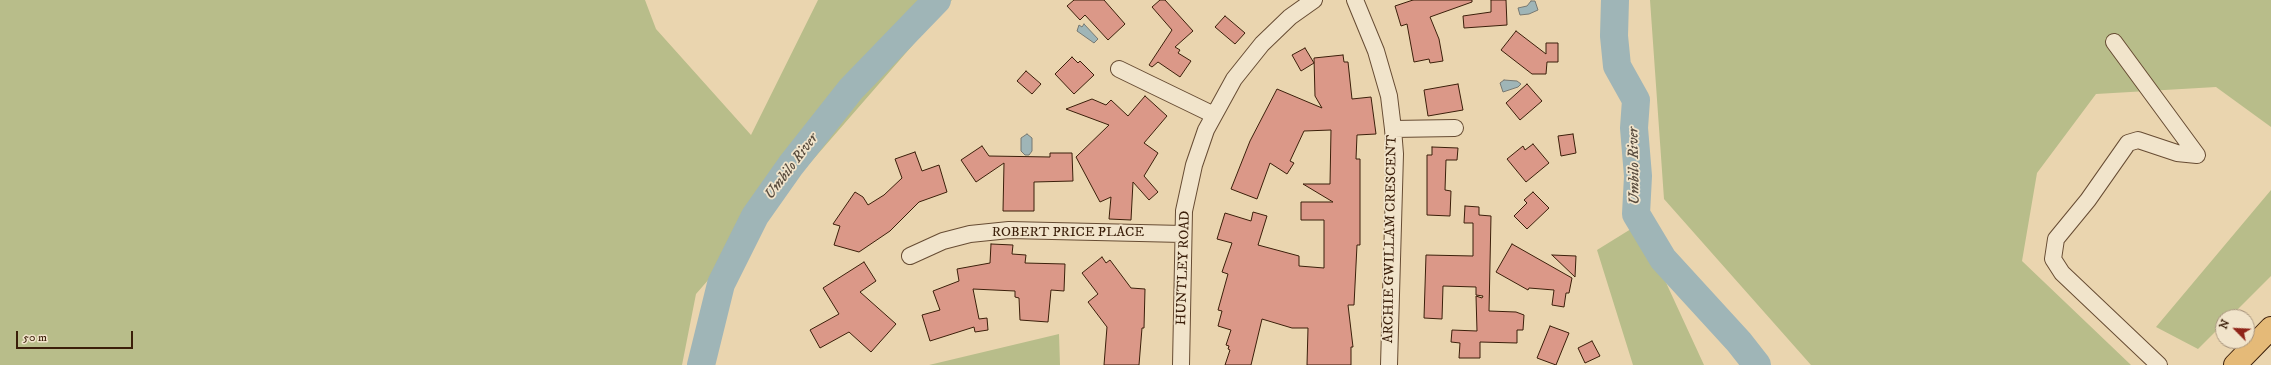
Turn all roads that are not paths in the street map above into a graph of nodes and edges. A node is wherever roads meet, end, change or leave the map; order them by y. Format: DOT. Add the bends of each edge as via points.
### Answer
graph roads {
  1 [pos="1314,0"];
  2 [pos="1355,0"];
  3 [pos="2114,42"];
  4 [pos="1119,69"];
  5 [pos="1214,115"];
  6 [pos="1455,128"];
  7 [pos="1394,130"];
  8 [pos="1183,234"];
  9 [pos="910,256"];
  10 [pos="2271,328"];
  11 [pos="1181,365"];
  12 [pos="1389,365"];
  13 [pos="2159,365"];
  14 [pos="2235,365"];
  1 -- 5 [label="street, HUNTLEY ROAD" via="1290,17 1262,44 1234,79"];
  2 -- 7 [label="street, ARCHIE GWILLAM CRESCENT" via="1376,51 1389,96"];
  3 -- 13 [label="street" via="2197,155 2177,153 2138,140 2128,143 2088,200 2056,239 2053,259 2062,273"];
  4 -- 5 [label="street"];
  5 -- 8 [label="street, HUNTLEY ROAD" via="1194,165 1184,211"];
  6 -- 7 [label="street"];
  7 -- 12 [label="street, ARCHIE GWILLAM CRESCENT"];
  8 -- 9 [label="street, ROBERT PRICE PLACE" via="1009,230 970,234 943,241"];
  8 -- 11 [label="street, HUNTLEY ROAD"];
  10 -- 14 [label="highway"];
}
